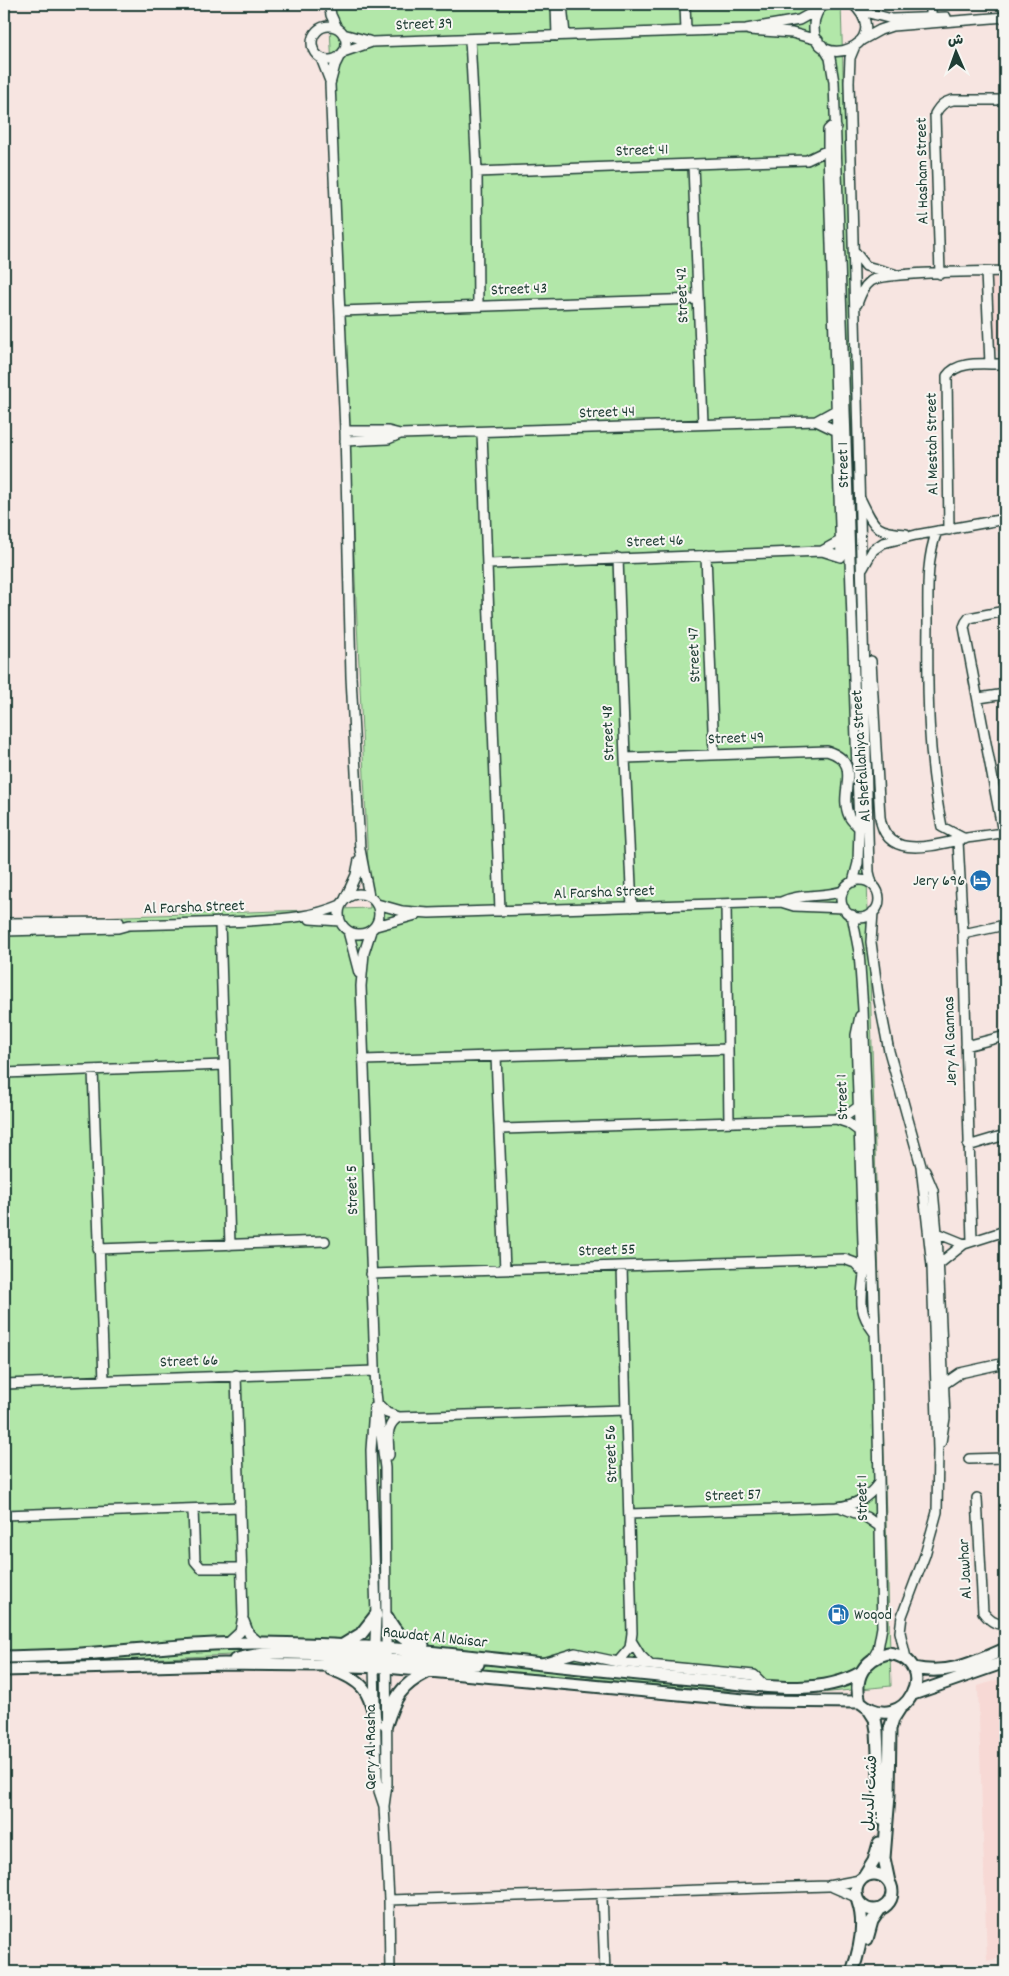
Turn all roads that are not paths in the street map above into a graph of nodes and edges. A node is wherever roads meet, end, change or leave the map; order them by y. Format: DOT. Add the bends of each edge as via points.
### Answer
graph roads {
  1 [pos="328,4"];
  2 [pos="556,4"];
  3 [pos="562,4"];
  4 [pos="685,4"];
  5 [pos="691,4"];
  6 [pos="853,4"];
  7 [pos="931,4"];
  8 [pos="823,6"];
  9 [pos="861,11"];
  10 [pos="931,17"];
  11 [pos="1005,17"];
  12 [pos="955,20"];
  13 [pos="320,28"];
  14 [pos="746,29"];
  15 [pos="340,31"];
  16 [pos="689,31"];
  17 [pos="561,35"];
  18 [pos="470,39"];
  19 [pos="372,42"];
  20 [pos="820,43"];
  21 [pos="858,43"];
  22 [pos="342,53"];
  23 [pos="321,58"];
  24 [pos="330,84"];
  25 [pos="1005,100"];
  26 [pos="836,127"];
  27 [pos="828,150"];
  28 [pos="807,160"];
  29 [pos="693,165"];
  30 [pos="828,169"];
  31 [pos="477,172"];
  32 [pos="854,251"];
  33 [pos="1005,271"];
  34 [pos="986,272"];
  35 [pos="940,274"];
  36 [pos="899,275"];
  37 [pos="698,299"];
  38 [pos="478,306"];
  39 [pos="856,307"];
  40 [pos="340,310"];
  41 [pos="990,364"];
  42 [pos="1005,364"];
  43 [pos="836,410"];
  44 [pos="816,421"];
  45 [pos="703,424"];
  46 [pos="837,431"];
  47 [pos="482,432"];
  48 [pos="345,436"];
  49 [pos="860,498"];
  50 [pos="1005,519"];
  51 [pos="949,530"];
  52 [pos="937,531"];
  53 [pos="916,535"];
  54 [pos="840,541"];
  55 [pos="822,551"];
  56 [pos="706,555"];
  57 [pos="841,557"];
  58 [pos="618,558"];
  59 [pos="488,564"];
  60 [pos="862,570"];
  61 [pos="864,611"];
  62 [pos="1005,611"];
  63 [pos="1005,694"];
  64 [pos="978,698"];
  65 [pos="714,754"];
  66 [pos="625,758"];
  67 [pos="859,828"];
  68 [pos="1004,832"];
  69 [pos="962,840"];
  70 [pos="360,849"];
  71 [pos="853,882"];
  72 [pos="872,884"];
  73 [pos="843,891"];
  74 [pos="369,896"];
  75 [pos="343,902"];
  76 [pos="781,902"];
  77 [pos="377,904"];
  78 [pos="726,904"];
  79 [pos="632,907"];
  80 [pos="844,908"];
  81 [pos="500,911"];
  82 [pos="428,912"];
  83 [pos="873,912"];
  84 [pos="852,916"];
  85 [pos="289,918"];
  86 [pos="340,921"];
  87 [pos="220,922"];
  88 [pos="4,923"];
  89 [pos="129,925"];
  90 [pos="1005,925"];
  91 [pos="373,928"];
  92 [pos="4,931"];
  93 [pos="348,931"];
  94 [pos="963,934"];
  95 [pos="361,986"];
  96 [pos="863,1009"];
  97 [pos="1005,1036"];
  98 [pos="966,1046"];
  99 [pos="727,1049"];
  100 [pos="496,1056"];
  101 [pos="363,1060"];
  102 [pos="224,1065"];
  103 [pos="92,1070"];
  104 [pos="4,1073"];
  105 [pos="858,1107"];
  106 [pos="836,1119"];
  107 [pos="729,1122"];
  108 [pos="500,1129"];
  109 [pos="859,1131"];
  110 [pos="1005,1135"];
  111 [pos="968,1146"];
  112 [pos="921,1166"];
  113 [pos="1005,1231"];
  114 [pos="938,1233"];
  115 [pos="325,1241"];
  116 [pos="968,1242"];
  117 [pos="862,1244"];
  118 [pos="230,1245"];
  119 [pos="98,1249"];
  120 [pos="844,1259"];
  121 [pos="939,1264"];
  122 [pos="622,1266"];
  123 [pos="505,1270"];
  124 [pos="864,1273"];
  125 [pos="371,1274"];
  126 [pos="874,1332"];
  127 [pos="943,1359"];
  128 [pos="1005,1363"];
  129 [pos="375,1371"];
  130 [pos="966,1371"];
  131 [pos="236,1375"];
  132 [pos="104,1380"];
  133 [pos="4,1384"];
  134 [pos="944,1384"];
  135 [pos="376,1393"];
  136 [pos="378,1404"];
  137 [pos="626,1410"];
  138 [pos="399,1417"];
  139 [pos="938,1450"];
  140 [pos="1005,1458"];
  141 [pos="969,1459"];
  142 [pos="385,1468"];
  143 [pos="878,1484"];
  144 [pos="977,1498"];
  145 [pos="837,1507"];
  146 [pos="240,1508"];
  147 [pos="193,1510"];
  148 [pos="629,1514"];
  149 [pos="4,1516"];
  150 [pos="879,1526"];
  151 [pos="242,1568"];
  152 [pos="243,1616"];
  153 [pos="382,1616"];
  154 [pos="1005,1624"];
  155 [pos="632,1642"];
  156 [pos="260,1643"];
  157 [pos="228,1644"];
  158 [pos="341,1646"];
  159 [pos="1005,1649"];
  160 [pos="4,1656"];
  161 [pos="375,1658"];
  162 [pos="906,1658"];
  163 [pos="387,1659"];
  164 [pos="494,1660"];
  165 [pos="871,1660"];
  166 [pos="618,1662"];
  167 [pos="1005,1662"];
  168 [pos="542,1663"];
  169 [pos="224,1664"];
  170 [pos="320,1665"];
  171 [pos="650,1666"];
  172 [pos="914,1668"];
  173 [pos="4,1670"];
  174 [pos="426,1672"];
  175 [pos="860,1673"];
  176 [pos="764,1685"];
  177 [pos="912,1694"];
  178 [pos="864,1705"];
  179 [pos="901,1707"];
  180 [pos="381,1724"];
  181 [pos="862,1878"];
  182 [pos="889,1882"];
  183 [pos="828,1886"];
  184 [pos="602,1892"];
  185 [pos="389,1900"];
  186 [pos="857,1900"];
  187 [pos="880,1910"];
  188 [pos="390,1972"];
  189 [pos="605,1972"];
  190 [pos="852,1972"];
  191 [pos="858,1972"];
  1 -- 13 [label="street"];
  1 -- 15 [label="street"];
  2 -- 17 [label="street"];
  3 -- 17 [label="street"];
  4 -- 16 [label="street"];
  5 -- 16 [label="street"];
  6 -- 9 [label="street"];
  7 -- 10 [label="street"];
  8 -- 14 [label="street, Street 39" via="791,22"];
  8 -- 20 [label="street, Street 1" via="814,19 813,30"];
  9 -- 10 [label="street" via="892,19"];
  9 -- 21 [label="street, Street 1" via="865,31"];
  10 -- 12 [label="street"];
  11 -- 12 [label="street"];
  12 -- 21 [label="street, Street 39" via="892,26"];
  13 -- 15 [label="street" via="329,26"];
  13 -- 23 [label="street" via="312,42 314,51"];
  14 -- 16 [label="street, Street 39"];
  14 -- 20 [label="street, Street 39" via="792,33"];
  15 -- 19 [label="street, Street 39"];
  15 -- 22 [label="street" via="345,43"];
  16 -- 17 [label="street, Street 39"];
  17 -- 18 [label="street, Street 39"];
  18 -- 19 [label="street, Street 39"];
  18 -- 31 [label="street"];
  19 -- 22 [label="street, Street 39"];
  20 -- 21 [label="street, Street 39" via="838,52"];
  20 -- 26 [label="street, Street 1" via="833,68"];
  21 -- 32 [label="street, Street 1" via="850,58 849,69"];
  22 -- 23 [label="street" via="332,59"];
  22 -- 24 [label="street"];
  23 -- 24 [label="street"];
  24 -- 40 [label="street"];
  25 -- 35 [label="street, Al Hasham Street" via="945,102 935,114"];
  26 -- 27 [label="street, Street 1" via="828,130"];
  26 -- 67 [label="street, Street 1"];
  27 -- 28 [label="street, Street 41"];
  27 -- 30 [label="street, Street 1"];
  28 -- 29 [label="street, Street 41"];
  28 -- 30 [label="street, Street 41"];
  29 -- 31 [label="street, Street 41"];
  29 -- 37 [label="street, Street 42"];
  30 -- 43 [label="street, Street 1"];
  31 -- 38 [label="street"];
  32 -- 36 [label="street" via="866,266"];
  32 -- 39 [label="street, Street 1"];
  33 -- 34 [label="street"];
  34 -- 35 [label="street"];
  34 -- 41 [label="street"];
  35 -- 36 [label="street"];
  36 -- 39 [label="street" via="872,281 862,291"];
  37 -- 38 [label="street, Street 43"];
  37 -- 45 [label="street, Street 42"];
  38 -- 40 [label="street, Street 43"];
  39 -- 49 [label="street, Street 1"];
  40 -- 48 [label="street"];
  41 -- 42 [label="street, Al Mestah Street"];
  41 -- 51 [label="street, Al Mestah Street" via="959,365 947,376"];
  43 -- 44 [label="street, Street 44"];
  43 -- 46 [label="street, Street 1"];
  44 -- 45 [label="street, Street 44"];
  44 -- 46 [label="street, Street 44"];
  45 -- 47 [label="street, Street 44"];
  46 -- 54 [label="street, Street 1"];
  47 -- 48 [label="street, Street 44" via="400,434 388,431"];
  47 -- 59 [label="street"];
  48 -- 70 [label="street" via="351,677"];
  49 -- 53 [label="street" via="882,531"];
  49 -- 60 [label="street, Street 1"];
  50 -- 51 [label="street"];
  51 -- 52 [label="street"];
  52 -- 53 [label="street"];
  52 -- 69 [label="street" via="928,565 930,747 942,827"];
  53 -- 60 [label="street" via="879,545"];
  54 -- 55 [label="street, Street 46"];
  54 -- 57 [label="street, Street 1"];
  55 -- 56 [label="street, Street 46"];
  55 -- 57 [label="street, Street 46"];
  56 -- 58 [label="street, Street 46"];
  56 -- 65 [label="street, Street 47"];
  58 -- 59 [label="street, Street 46"];
  58 -- 66 [label="street, Street 48"];
  59 -- 81 [label="street"];
  60 -- 61 [label="street, Street 1"];
  61 -- 69 [label="street, Al Shefallahiya Street" via="869,628 881,826 892,841 903,846 920,847"];
  61 -- 72 [label="street, Street 1" via="869,872"];
  62 -- 64 [label="street" via="974,616 966,622 965,632"];
  63 -- 64 [label="street"];
  64 -- 68 [label="street"];
  65 -- 66 [label="street, Street 49"];
  65 -- 67 [label="street, Street 49" via="822,750 832,753 846,763 848,815"];
  66 -- 79 [label="street, Street 48"];
  67 -- 71 [label="street, Street 1" via="858,863"];
  68 -- 69 [label="street, Al Shefallahiya Street"];
  69 -- 94 [label="street, Jery Al Gannas"];
  70 -- 74 [label="street"];
  70 -- 75 [label="street" via="356,875"];
  71 -- 72 [label="street"];
  71 -- 73 [label="street"];
  72 -- 83 [label="street" via="879,897"];
  73 -- 76 [label="street, Al Farsha Street"];
  73 -- 80 [label="street"];
  74 -- 75 [label="street" via="357,894"];
  74 -- 77 [label="street"];
  75 -- 85 [label="street, Al Farsha Street" via="316,914"];
  75 -- 86 [label="street"];
  76 -- 78 [label="street, Al Farsha Street"];
  76 -- 80 [label="street, Al Farsha Street" via="794,906"];
  77 -- 82 [label="street, Al Farsha Street" via="402,911"];
  77 -- 91 [label="street" via="380,915"];
  78 -- 79 [label="street, Al Farsha Street"];
  78 -- 99 [label="street"];
  79 -- 81 [label="street, Al Farsha Street"];
  80 -- 84 [label="street"];
  81 -- 82 [label="street, Al Farsha Street"];
  82 -- 91 [label="street, Al Farsha Street"];
  83 -- 84 [label="street" via="863,917"];
  83 -- 112 [label="street" via="871,942 883,1024"];
  84 -- 96 [label="street, Street 1" via="859,952"];
  85 -- 86 [label="street, Al Farsha Street"];
  85 -- 87 [label="street, Al Farsha Street"];
  86 -- 93 [label="street"];
  87 -- 89 [label="street, Al Farsha Street"];
  87 -- 102 [label="street"];
  88 -- 89 [label="street, Al Farsha Street" via="118,922"];
  89 -- 92 [label="street, Al Farsha Street"];
  90 -- 94 [label="street"];
  91 -- 93 [label="street" via="360,934"];
  91 -- 95 [label="street, Street 5" via="364,953"];
  93 -- 95 [label="street, Street 5"];
  94 -- 98 [label="street, Jery Al Gannas"];
  95 -- 101 [label="street, Street 5"];
  96 -- 105 [label="street, Street 1" via="856,1035"];
  96 -- 126 [label="street, Street 1"];
  97 -- 98 [label="street"];
  98 -- 111 [label="street, Jery Al Gannas"];
  99 -- 100 [label="street"];
  99 -- 107 [label="street"];
  100 -- 101 [label="street"];
  100 -- 108 [label="street"];
  101 -- 125 [label="street, Street 5"];
  102 -- 103 [label="street"];
  102 -- 118 [label="street"];
  103 -- 104 [label="street"];
  103 -- 119 [label="street"];
  105 -- 106 [label="street"];
  105 -- 109 [label="street, Street 1"];
  106 -- 107 [label="street"];
  106 -- 109 [label="street"];
  107 -- 108 [label="street"];
  108 -- 123 [label="street"];
  109 -- 117 [label="street, Street 1"];
  110 -- 111 [label="street"];
  111 -- 116 [label="street, Jery Al Gannas"];
  112 -- 114 [label="street" via="928,1175 932,1190"];
  112 -- 139 [label="street" via="932,1266"];
  113 -- 116 [label="street"];
  114 -- 116 [label="street"];
  114 -- 121 [label="street"];
  115 -- 118 [label="street"];
  116 -- 121 [label="street"];
  117 -- 120 [label="street"];
  117 -- 124 [label="street, Street 1"];
  118 -- 119 [label="street"];
  119 -- 132 [label="street"];
  120 -- 122 [label="street, Street 55"];
  120 -- 124 [label="street" via="855,1263"];
  121 -- 127 [label="street"];
  122 -- 123 [label="street, Street 55"];
  122 -- 137 [label="street, Street 56"];
  123 -- 125 [label="street, Street 55"];
  124 -- 126 [label="street, Street 1" via="862,1311"];
  125 -- 129 [label="street, Street 5"];
  126 -- 143 [label="street, Street 1"];
  127 -- 130 [label="street" via="953,1368"];
  127 -- 134 [label="street"];
  128 -- 130 [label="street"];
  129 -- 131 [label="street, Street 66"];
  129 -- 135 [label="street, Street 5"];
  130 -- 134 [label="street"];
  131 -- 132 [label="street, Street 66"];
  131 -- 146 [label="street"];
  132 -- 133 [label="street, Street 66"];
  134 -- 139 [label="street" via="944,1430"];
  135 -- 136 [label="street"];
  135 -- 153 [label="street" via="372,1450"];
  136 -- 138 [label="street" via="387,1413"];
  136 -- 142 [label="street"];
  137 -- 138 [label="street"];
  137 -- 148 [label="street, Street 56"];
  138 -- 142 [label="street" via="388,1430 389,1457"];
  139 -- 162 [label="street" via="937,1512 900,1628"];
  140 -- 141 [label="street"];
  142 -- 153 [label="street"];
  143 -- 145 [label="street, Street 57" via="861,1501"];
  143 -- 150 [label="street, Street 1"];
  144 -- 154 [label="street, Al Jawhar" via="984,1612 995,1624"];
  145 -- 148 [label="street, Street 57"];
  145 -- 150 [label="street, Street 57" via="859,1514"];
  146 -- 147 [label="street"];
  146 -- 151 [label="street"];
  147 -- 149 [label="street"];
  147 -- 151 [label="street" via="196,1560 201,1568"];
  148 -- 155 [label="street, Street 56"];
  150 -- 165 [label="street, Street 1" via="882,1627 878,1649"];
  151 -- 152 [label="street"];
  152 -- 156 [label="street" via="246,1630"];
  152 -- 157 [label="street" via="240,1632"];
  153 -- 158 [label="street"];
  153 -- 161 [label="street, Qery Al Rasha"];
  153 -- 163 [label="street, Qery Al Rasha"];
  153 -- 164 [label="street" via="407,1642 476,1651"];
  155 -- 166 [label="street"];
  155 -- 171 [label="street"];
  156 -- 157 [label="street, Rawdat Al Naisar"];
  156 -- 158 [label="street, Rawdat Al Naisar"];
  157 -- 160 [label="street, Rawdat Al Naisar"];
  158 -- 161 [label="street, Rawdat Al Naisar"];
  159 -- 172 [label="street" via="950,1670"];
  161 -- 163 [label="street, Rawdat Al Naisar"];
  161 -- 163 [label="street, Rawdat Al Naisar"];
  161 -- 169 [label="street" via="258,1654"];
  161 -- 170 [label="street, Rawdat Al Naisar"];
  161 -- 180 [label="street, Qery Al Rasha"];
  162 -- 165 [label="street" via="888,1653"];
  162 -- 172 [label="street"];
  163 -- 164 [label="street, Rawdat Al Naisar"];
  163 -- 174 [label="street, Rawdat Al Naisar"];
  163 -- 180 [label="street, Qery Al Rasha"];
  164 -- 168 [label="street, Rawdat Al Naisar"];
  165 -- 175 [label="street"];
  166 -- 168 [label="street" via="575,1653"];
  166 -- 171 [label="street"];
  167 -- 177 [label="street"];
  168 -- 176 [label="street, Rawdat Al Naisar"];
  169 -- 170 [label="street, Rawdat Al Naisar"];
  169 -- 173 [label="street, Rawdat Al Naisar"];
  170 -- 180 [label="street" via="347,1674 361,1684"];
  171 -- 176 [label="street" via="754,1675"];
  172 -- 177 [label="street" via="916,1677"];
  174 -- 178 [label="street, Rawdat Al Naisar" via="755,1701"];
  174 -- 180 [label="street" via="412,1679 398,1694"];
  175 -- 176 [label="street, Rawdat Al Naisar" via="831,1685"];
  175 -- 178 [label="street" via="858,1692"];
  177 -- 179 [label="street"];
  178 -- 179 [label="street" via="884,1713"];
  178 -- 181 [label="street, فشت الديبل" via="875,1719 878,1731 881,1808 878,1851"];
  179 -- 182 [label="street, فشت الديبل" via="890,1729 890,1796 884,1858"];
  180 -- 185 [label="street, Qery Al Rasha" via="387,1791 384,1806"];
  181 -- 182 [label="street" via="878,1874"];
  181 -- 183 [label="street"];
  181 -- 186 [label="street" via="855,1891"];
  182 -- 187 [label="street" via="892,1896"];
  183 -- 184 [label="street"];
  183 -- 186 [label="street"];
  184 -- 185 [label="street"];
  184 -- 189 [label="street"];
  185 -- 188 [label="street, Qery Al Rasha"];
  186 -- 187 [label="street" via="870,1910"];
  186 -- 190 [label="street" via="862,1930"];
  187 -- 191 [label="street" via="870,1926"];
}
